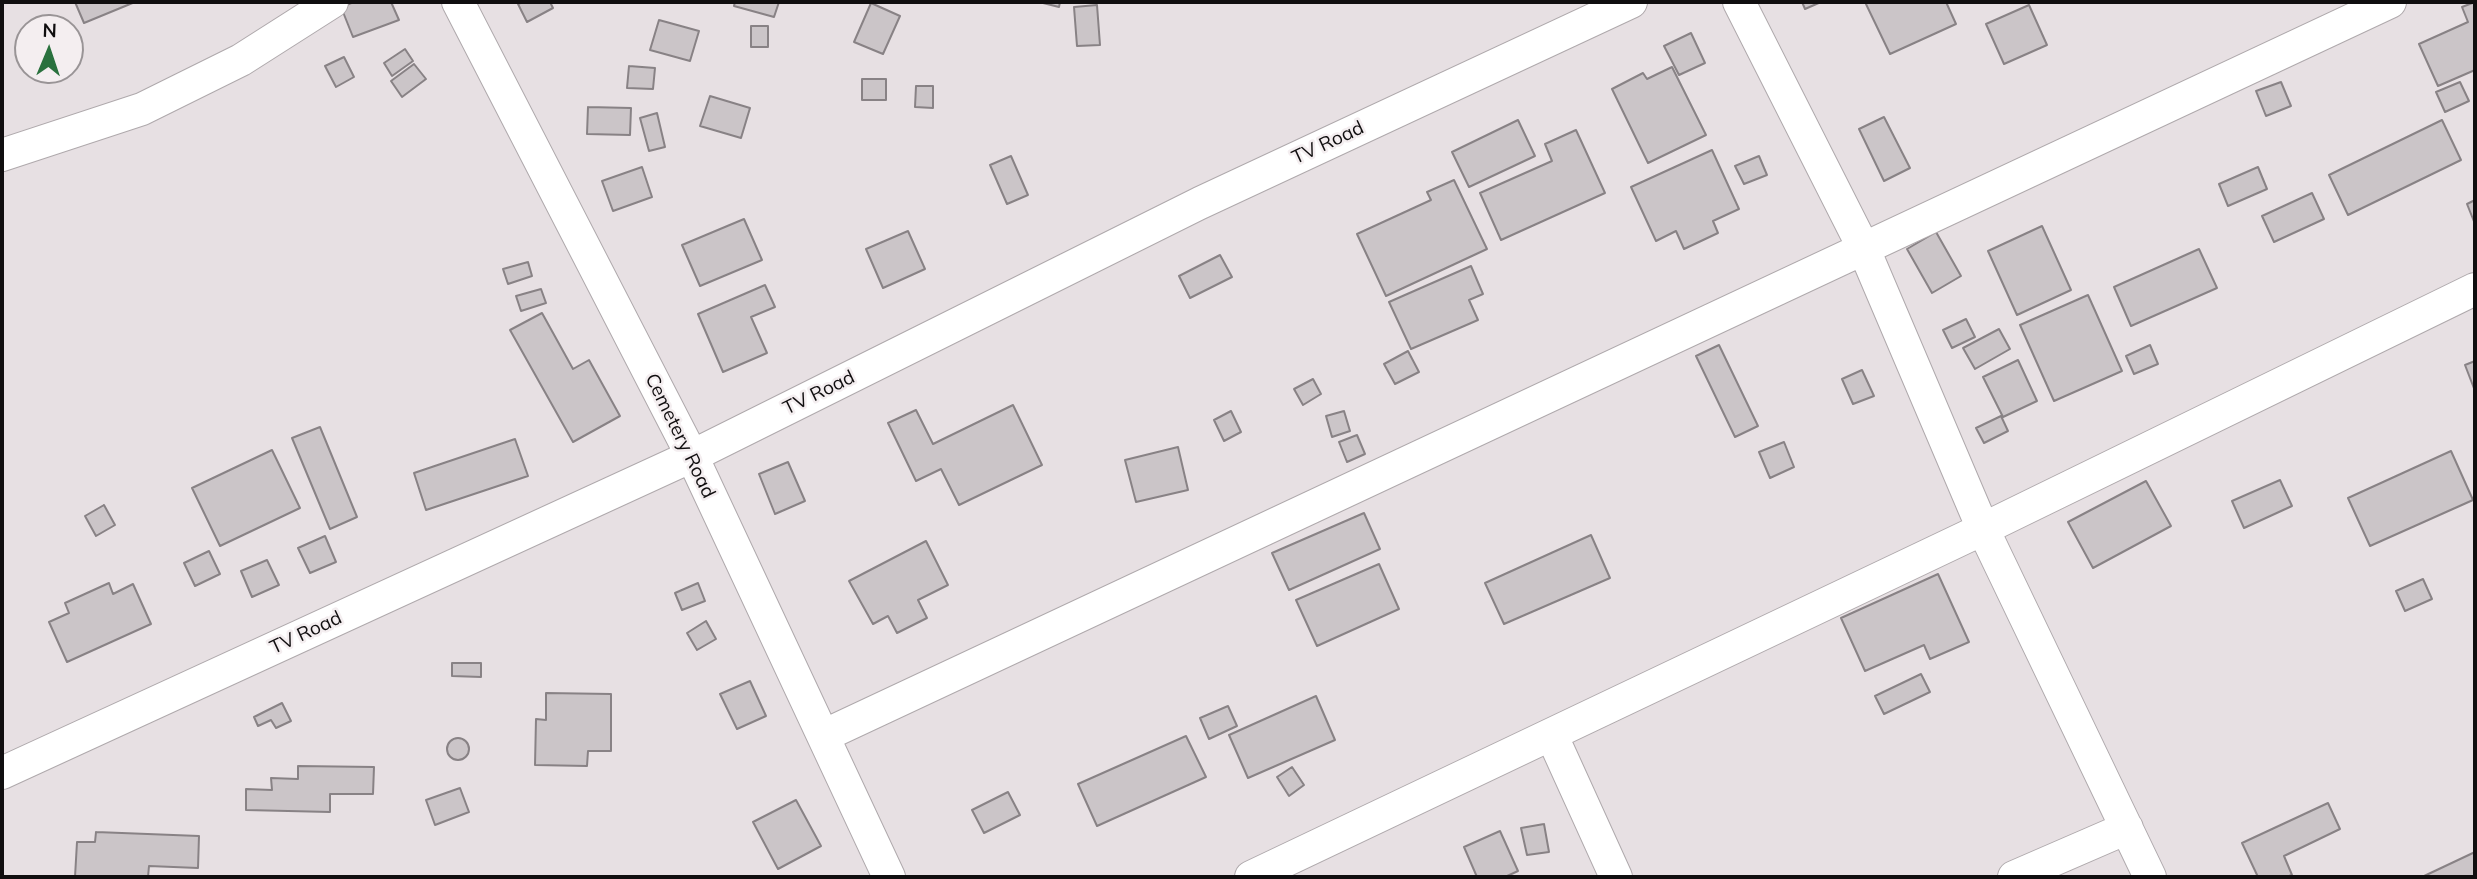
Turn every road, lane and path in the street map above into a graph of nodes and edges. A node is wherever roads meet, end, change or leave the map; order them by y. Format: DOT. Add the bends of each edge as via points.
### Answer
graph roads {
  1 [pos="332,2"];
  2 [pos="458,2"];
  3 [pos="1631,2"];
  4 [pos="1739,2"];
  5 [pos="2390,2"];
  6 [pos="2,155"];
  7 [pos="1863,247"];
  8 [pos="2475,289"];
  9 [pos="692,456"];
  10 [pos="1983,530"];
  11 [pos="823,736"];
  12 [pos="1552,736"];
  13 [pos="2,773"];
  14 [pos="2127,828"];
  15 [pos="890,877"];
  16 [pos="1251,877"];
  17 [pos="1616,877"];
  18 [pos="2014,877"];
  19 [pos="2150,877"];
  1 -- 6 [label="street" via="241,60 142,109"];
  2 -- 9 [label="street, Cemetery Road"];
  3 -- 9 [label="street, TV Road" via="1200,203"];
  4 -- 7 [label="street"];
  5 -- 7 [label="street"];
  7 -- 10 [label="street"];
  7 -- 11 [label="street"];
  8 -- 10 [label="street"];
  9 -- 11 [label="street, Cemetery Road"];
  9 -- 13 [label="street, TV Road"];
  10 -- 12 [label="street"];
  10 -- 14 [label="street"];
  11 -- 15 [label="street, Cemetery Road"];
  12 -- 16 [label="street"];
  12 -- 17 [label="street"];
  14 -- 18 [label="street"];
  14 -- 19 [label="street"];
}
